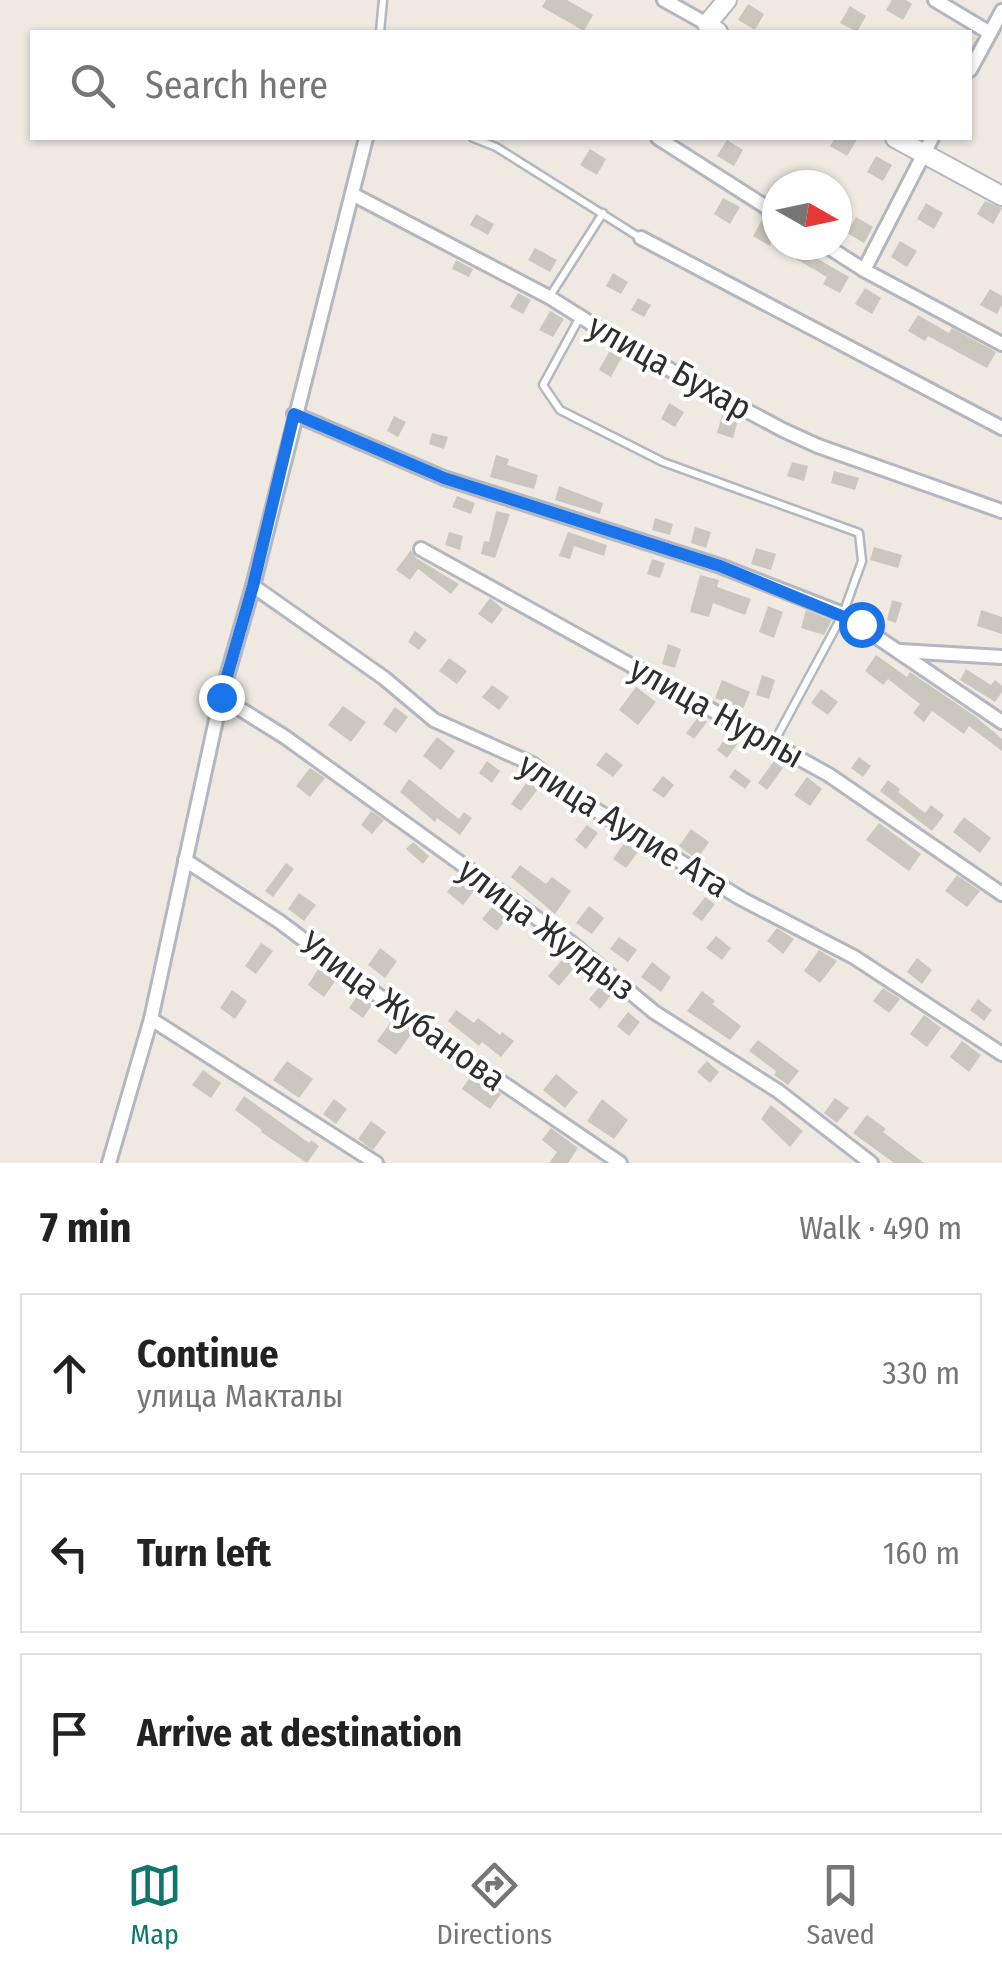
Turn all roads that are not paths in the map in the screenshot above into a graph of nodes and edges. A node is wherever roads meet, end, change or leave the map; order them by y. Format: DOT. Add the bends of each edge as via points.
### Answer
graph roads {
  1 [pos="382,0"];
  2 [pos="664,0"];
  3 [pos="727,0"];
  4 [pos="935,0"];
  5 [pos="1002,11"];
  6 [pos="380,30"];
  7 [pos="709,30"];
  8 [pos="990,33"];
  9 [pos="972,66"];
  10 [pos="366,140"];
  11 [pos="478,140"];
  12 [pos="663,140"];
  13 [pos="903,140"];
  14 [pos="928,146"];
  15 [pos="352,194"];
  16 [pos="1002,196"];
  17 [pos="762,204"];
  18 [pos="603,213"];
  19 [pos="641,238"];
  20 [pos="848,260"];
  21 [pos="864,270"];
  22 [pos="549,297"];
  23 [pos="580,316"];
  24 [pos="1002,344"];
  25 [pos="294,414"];
  26 [pos="1002,428"];
  27 [pos="1002,511"];
  28 [pos="421,549"];
  29 [pos="253,586"];
  30 [pos="843,614"];
  31 [pos="898,651"];
  32 [pos="1002,657"];
  33 [pos="221,697"];
  34 [pos="1002,722"];
  35 [pos="773,744"];
  36 [pos="185,860"];
  37 [pos="1002,894"];
  38 [pos="151,1018"];
  39 [pos="1002,1054"];
  40 [pos="109,1163"];
  41 [pos="376,1163"];
  42 [pos="620,1163"];
  43 [pos="871,1163"];
  1 -- 6 [label="lane"];
  2 -- 7 [label="street"];
  3 -- 7 [label="street"];
  4 -- 8 [label="street"];
  5 -- 8 [label="street"];
  8 -- 9 [label="street"];
  10 -- 15 [label="street"];
  11 -- 18 [label="lane"];
  12 -- 17 [label="street"];
  13 -- 14 [label="street"];
  14 -- 16 [label="street"];
  14 -- 21 [label="street"];
  15 -- 22 [label="street, улица Бухар"];
  15 -- 25 [label="street"];
  18 -- 19 [label="lane"];
  18 -- 22 [label="lane"];
  19 -- 26 [label="street"];
  20 -- 21 [label="street"];
  21 -- 24 [label="street"];
  22 -- 23 [label="street, улица Бухар"];
  23 -- 27 [label="street, улица Бухар" via="782,430"];
  23 -- 30 [label="lane" via="543,385 560,410 663,462 859,533 862,561"];
  25 -- 29 [label="street"];
  25 -- 30 [label="street" via="430,473 720,566"];
  28 -- 35 [label="street, улица Нурлы"];
  29 -- 33 [label="street"];
  29 -- 39 [label="street, улица Аулие Ата" via="434,720 532,764 579,800 742,899 854,957"];
  30 -- 31 [label="street"];
  30 -- 35 [label="lane"];
  31 -- 32 [label="street"];
  31 -- 34 [label="street"];
  33 -- 36 [label="street"];
  33 -- 43 [label="street, улица Жулдыз"];
  35 -- 37 [label="street, улица Нурлы"];
  36 -- 38 [label="street"];
  36 -- 42 [label="street, Улица Жубанова"];
  38 -- 40 [label="street"];
  38 -- 41 [label="street"];
}
